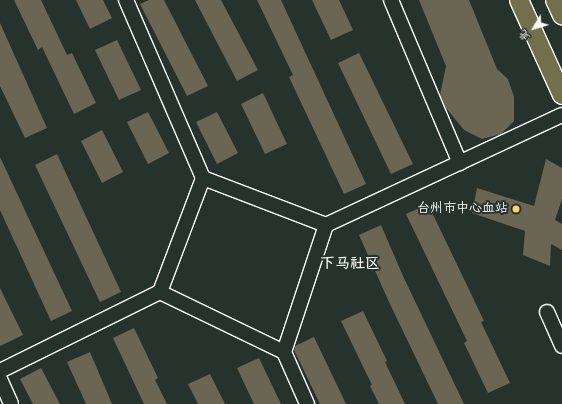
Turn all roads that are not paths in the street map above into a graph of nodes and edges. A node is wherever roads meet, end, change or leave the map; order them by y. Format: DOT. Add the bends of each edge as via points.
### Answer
graph roads {
  1 [pos="126,0"];
  2 [pos="391,0"];
  3 [pos="519,0"];
  4 [pos="555,0"];
  5 [pos="562,15"];
  6 [pos="562,95"];
  7 [pos="562,115"];
  8 [pos="460,163"];
  9 [pos="203,178"];
  10 [pos="326,225"];
  11 [pos="160,292"];
  12 [pos="547,312"];
  13 [pos="562,346"];
  14 [pos="284,352"];
  15 [pos="0,371"];
  16 [pos="0,379"];
  17 [pos="11,404"];
  18 [pos="307,404"];
  1 -- 9 [label="street"];
  2 -- 8 [label="street"];
  3 -- 6 [label="main road"];
  4 -- 5 [label="main road"];
  7 -- 8 [label="street"];
  8 -- 10 [label="street"];
  9 -- 10 [label="street"];
  9 -- 11 [label="street"];
  10 -- 14 [label="street"];
  11 -- 14 [label="street"];
  11 -- 15 [label="street"];
  12 -- 13 [label="street"];
  14 -- 18 [label="street"];
  16 -- 17 [label="street"];
}
